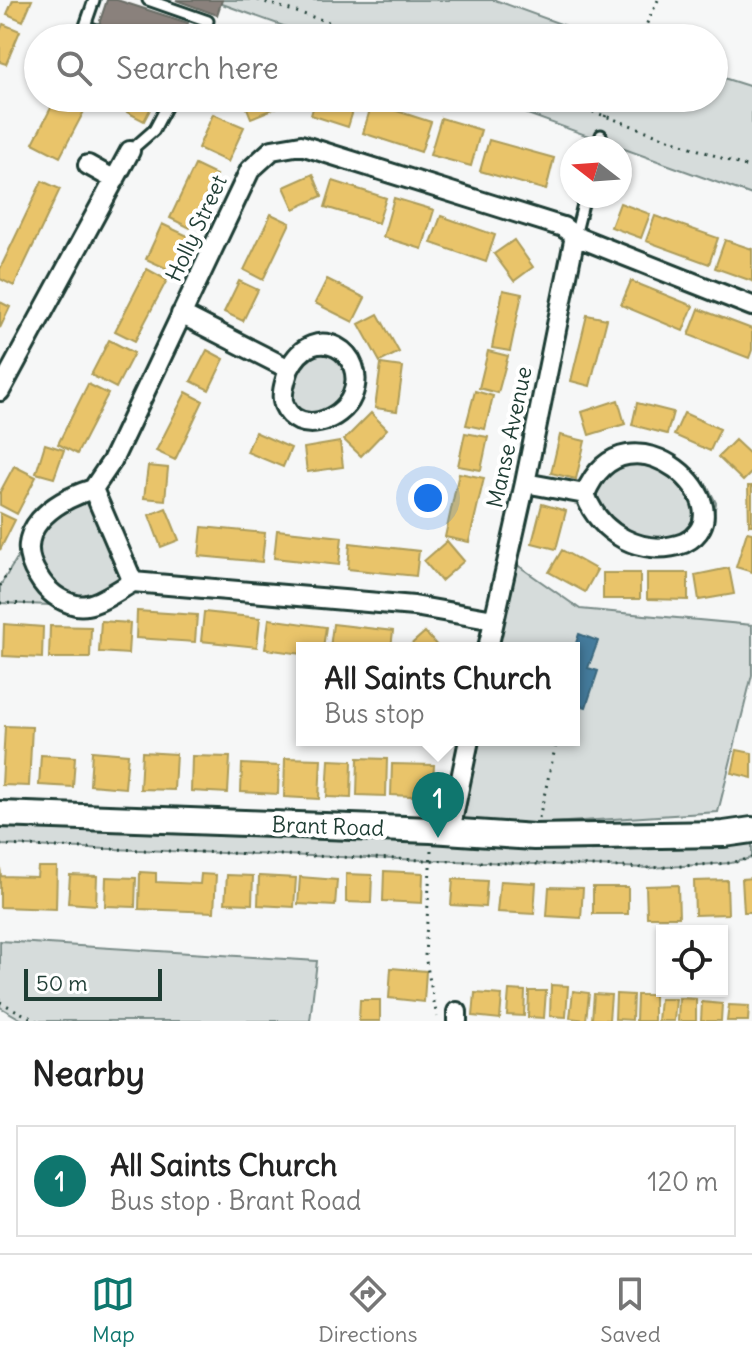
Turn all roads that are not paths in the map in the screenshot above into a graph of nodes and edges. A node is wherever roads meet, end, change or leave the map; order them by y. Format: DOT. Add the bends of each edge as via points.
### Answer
graph roads {
  1 [pos="94,0"];
  2 [pos="148,0"];
  3 [pos="86,24"];
  4 [pos="207,24"];
  5 [pos="164,112"];
  6 [pos="130,151"];
  7 [pos="88,165"];
  8 [pos="115,180"];
  9 [pos="582,208"];
  10 [pos="575,236"];
  11 [pos="752,306"];
  12 [pos="181,314"];
  13 [pos="289,369"];
  14 [pos="0,391"];
  15 [pos="525,483"];
  16 [pos="93,489"];
  17 [pos="585,494"];
  18 [pos="133,582"];
  19 [pos="494,620"];
  20 [pos="489,642"];
  21 [pos="467,746"];
  22 [pos="0,814"];
  23 [pos="441,830"];
  24 [pos="752,830"];
  1 -- 3 [label="lane"];
  2 -- 4 [label="lane"];
  5 -- 6 [label="lane" via="154,130"];
  6 -- 8 [label="street"];
  7 -- 8 [label="street"];
  8 -- 14 [label="street"];
  9 -- 10 [label="lane"];
  10 -- 11 [label="street, Holly Street"];
  10 -- 12 [label="street, Holly Street" via="563,227 301,145 272,150 250,170"];
  10 -- 15 [label="street, Manse Avenue"];
  12 -- 13 [label="street"];
  12 -- 16 [label="street, Holly Street" via="112,461"];
  13 -- 13 [label="street" via="307,346 335,347 348,356 356,374 353,395 332,419 307,423 284,404"];
  15 -- 17 [label="street"];
  15 -- 19 [label="street, Manse Avenue"];
  16 -- 18 [label="street"];
  16 -- 18 [label="street" via="68,497 44,514 29,538 30,565 47,591 77,606"];
  17 -- 17 [label="street" via="609,463 647,453 693,474 707,485 716,503 713,520 701,534 683,544 656,547 617,536"];
  18 -- 19 [label="street" via="414,606"];
  19 -- 20 [label="street, Manse Avenue"];
  21 -- 23 [label="street"];
  22 -- 23 [label="street, Brant Road"];
  23 -- 24 [label="street, Brant Road" via="534,837"];
}
